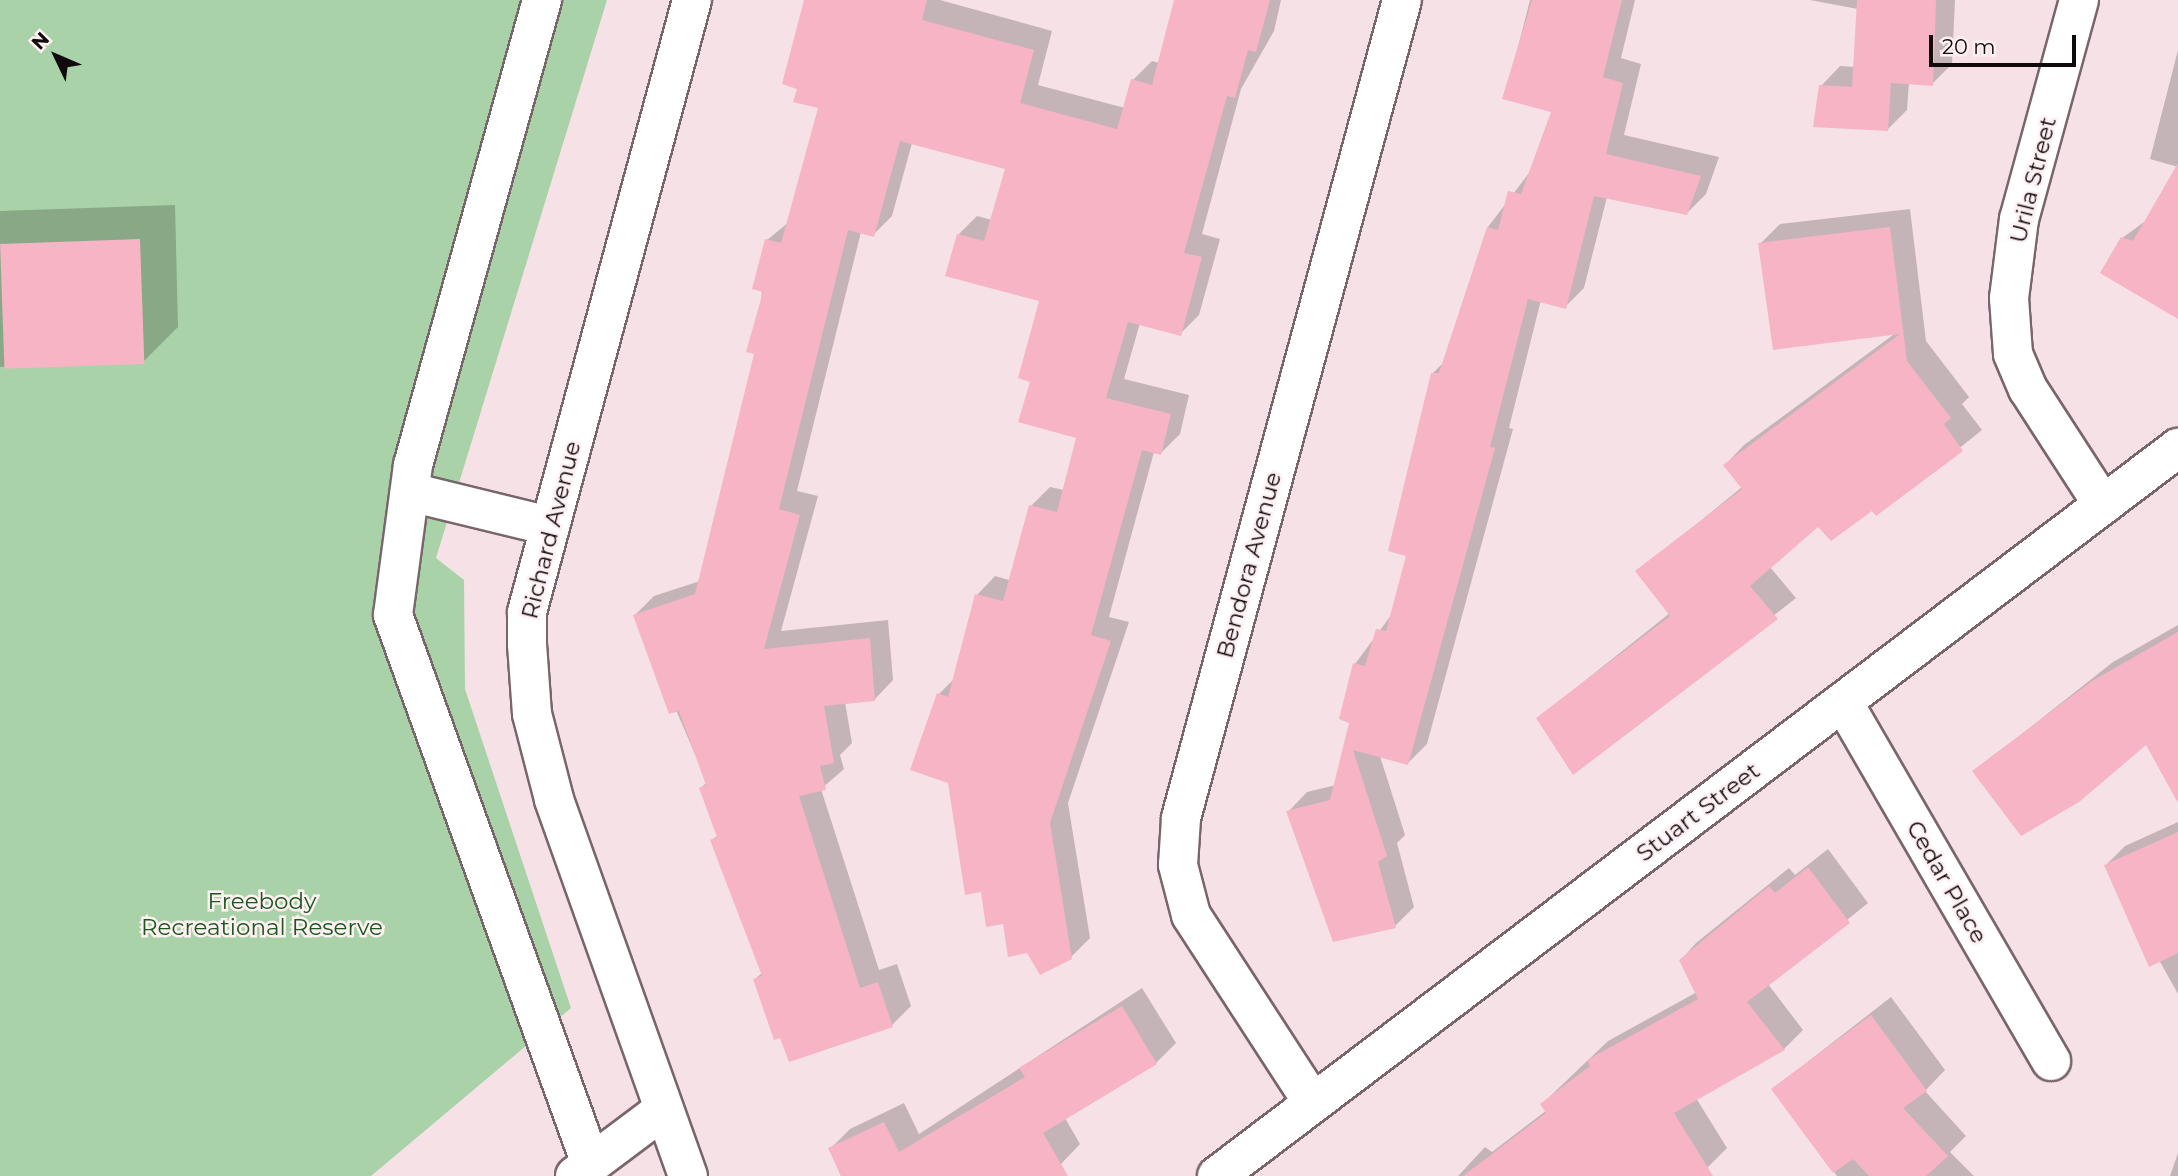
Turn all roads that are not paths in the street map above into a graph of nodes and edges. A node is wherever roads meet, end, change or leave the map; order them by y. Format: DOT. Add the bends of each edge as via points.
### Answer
graph roads {
  1 [pos="542,0"];
  2 [pos="692,0"];
  3 [pos="1402,0"];
  4 [pos="2079,0"];
  5 [pos="2178,448"];
  6 [pos="410,492"];
  7 [pos="2103,505"];
  8 [pos="550,526"];
  9 [pos="1843,702"];
  10 [pos="2051,1061"];
  11 [pos="1313,1103"];
  12 [pos="663,1110"];
  13 [pos="583,1170"];
  14 [pos="688,1176"];
  15 [pos="1217,1176"];
  1 -- 6 [label="street"];
  2 -- 8 [label="street, Richard Avenue"];
  3 -- 11 [label="street, Bendora Avenue" via="1181,818 1178,865 1191,915"];
  4 -- 7 [label="street, Urila Street" via="2019,219 2009,298 2013,354 2028,389"];
  5 -- 7 [label="street, Stuart Street"];
  6 -- 8 [label="street"];
  6 -- 13 [label="street" via="393,615"];
  7 -- 9 [label="street, Stuart Street"];
  8 -- 12 [label="street, Richard Avenue" via="527,612 532,714 554,799"];
  9 -- 10 [label="street, Cedar Place"];
  9 -- 11 [label="street, Stuart Street"];
  11 -- 15 [label="street, Stuart Street"];
  12 -- 13 [label="street"];
  12 -- 14 [label="street, Richard Avenue"];
}
